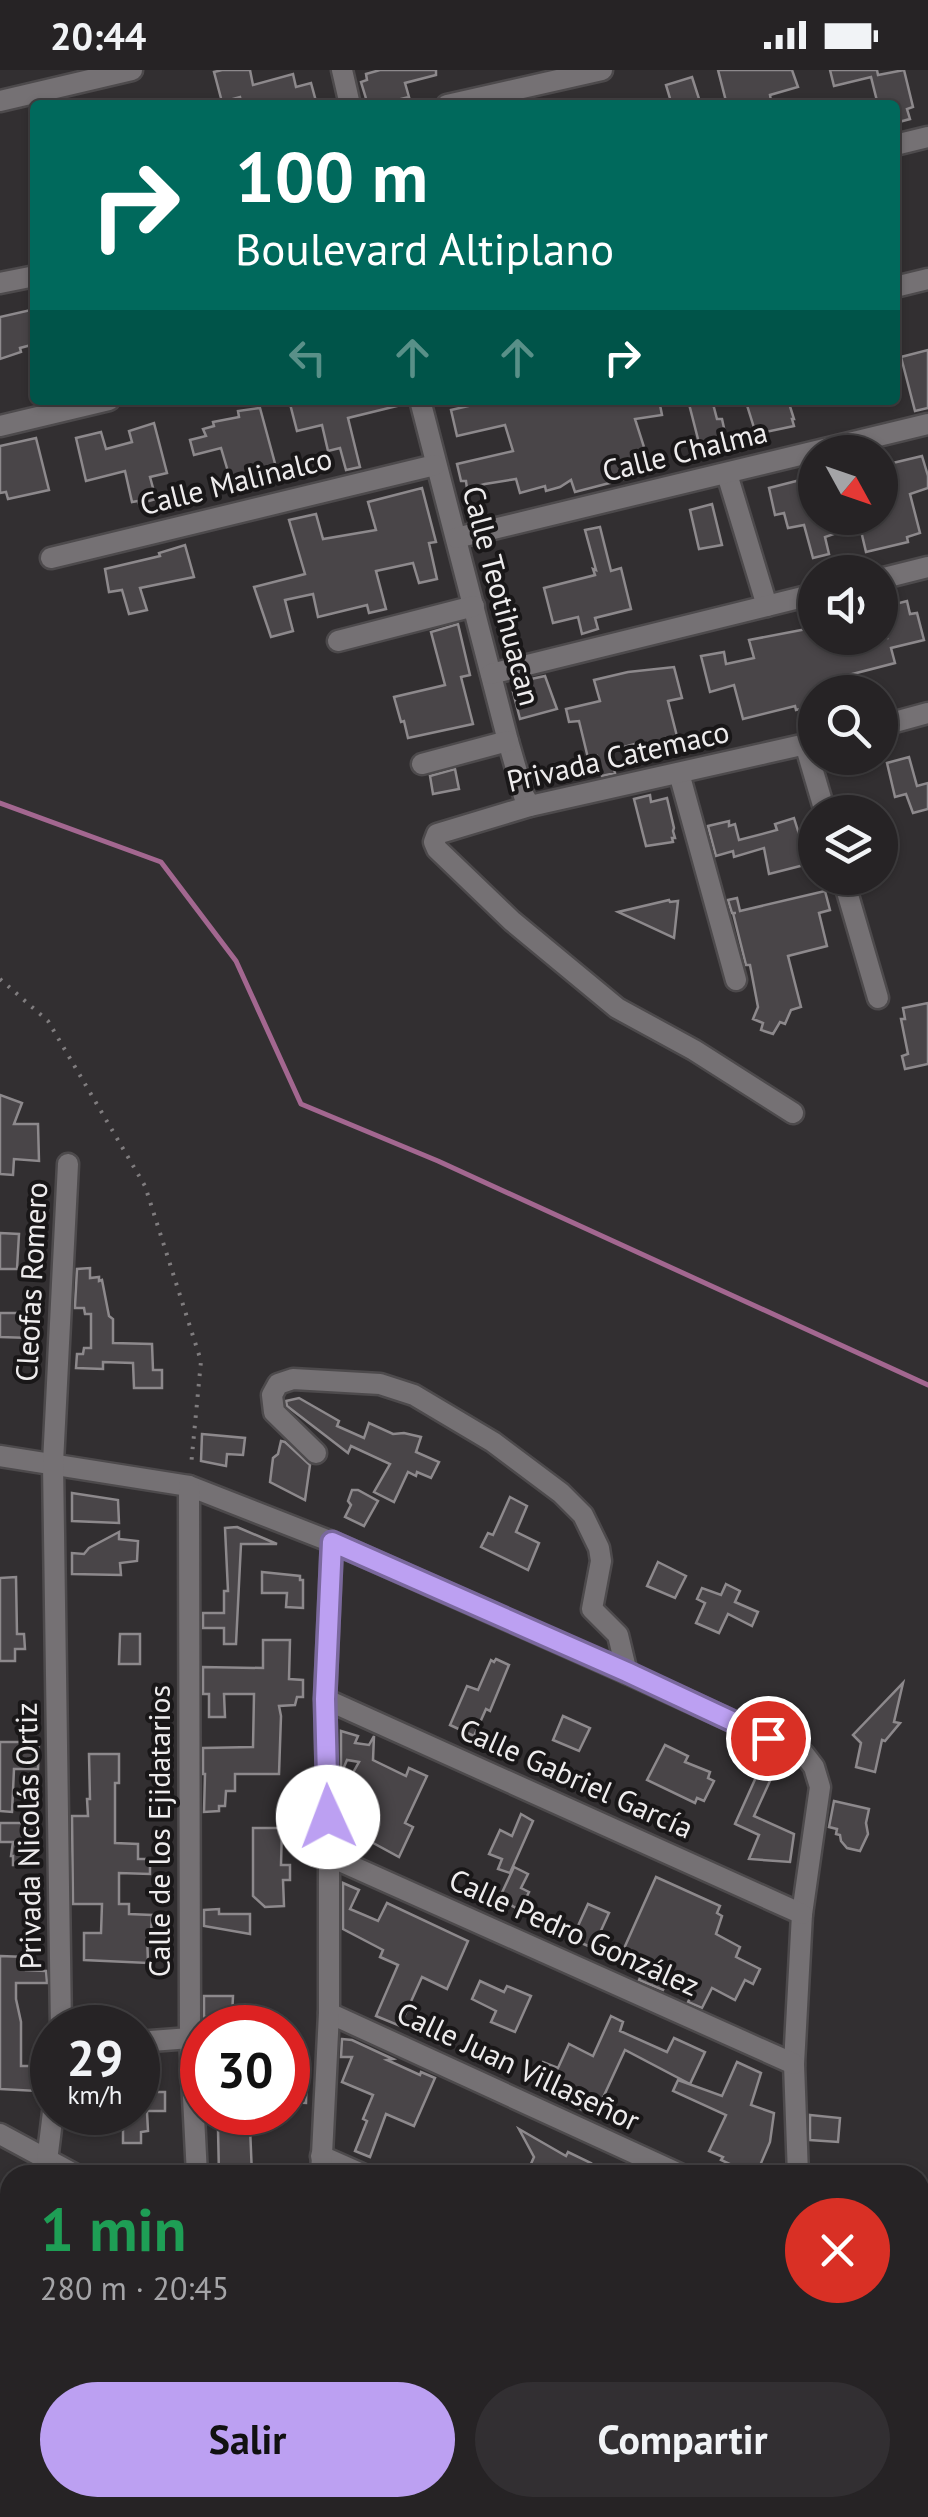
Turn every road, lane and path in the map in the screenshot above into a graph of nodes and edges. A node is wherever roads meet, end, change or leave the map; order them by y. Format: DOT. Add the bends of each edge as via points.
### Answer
graph roads {
  1 [pos="132,70"];
  2 [pos="342,70"];
  3 [pos="602,70"];
  4 [pos="349,100"];
  5 [pos="469,100"];
  6 [pos="0,102"];
  7 [pos="928,137"];
  8 [pos="900,144"];
  9 [pos="30,277"];
  10 [pos="928,279"];
  11 [pos="0,283"];
  12 [pos="900,286"];
  13 [pos="88,405"];
  14 [pos="421,405"];
  15 [pos="928,424"];
  16 [pos="0,426"];
  17 [pos="435,464"];
  18 [pos="727,474"];
  19 [pos="456,538"];
  20 [pos="51,558"];
  21 [pos="928,567"];
  22 [pos="898,574"];
  23 [pos="798,598"];
  24 [pos="474,606"];
  25 [pos="768,606"];
  26 [pos="338,641"];
  27 [pos="491,674"];
  28 [pos="928,714"];
  29 [pos="898,722"];
  30 [pos="508,741"];
  31 [pos="798,746"];
  32 [pos="422,764"];
  33 [pos="679,772"];
  34 [pos="530,806"];
  35 [pos="848,895"];
  36 [pos="0,978"];
  37 [pos="736,980"];
  38 [pos="878,998"];
  39 [pos="794,1113"];
  40 [pos="68,1164"];
  41 [pos="316,1453"];
  42 [pos="0,1456"];
  43 [pos="53,1463"];
  44 [pos="189,1486"];
  45 [pos="332,1542"];
  46 [pos="627,1672"];
  47 [pos="325,1699"];
  48 [pos="330,1856"];
  49 [pos="802,1914"];
  50 [pos="61,2005"];
  51 [pos="190,2005"];
  52 [pos="329,2012"];
  53 [pos="794,2064"];
  54 [pos="0,2134"];
  55 [pos="50,2135"];
  56 [pos="194,2135"];
  57 [pos="47,2161"];
  58 [pos="55,2165"];
  59 [pos="196,2165"];
  60 [pos="321,2165"];
  61 [pos="660,2165"];
  62 [pos="798,2165"];
  1 -- 6 [label="street"];
  2 -- 4 [label="street"];
  3 -- 5 [label="street"];
  7 -- 8 [label="street"];
  9 -- 11 [label="street"];
  10 -- 12 [label="street"];
  13 -- 16 [label="street"];
  14 -- 17 [label="street, Calle Teotihuacan"];
  15 -- 18 [label="street, Calle Chalma"];
  17 -- 19 [label="street, Calle Teotihuacan"];
  17 -- 20 [label="street, Calle Malinalco"];
  18 -- 19 [label="street, Calle Chalma"];
  18 -- 25 [label="street"];
  19 -- 24 [label="street, Calle Teotihuacan"];
  21 -- 22 [label="street"];
  23 -- 25 [label="street"];
  24 -- 26 [label="street"];
  24 -- 27 [label="street, Calle Teotihuacan"];
  25 -- 27 [label="street"];
  27 -- 30 [label="street, Calle Teotihuacan"];
  28 -- 29 [label="street"];
  30 -- 32 [label="street"];
  30 -- 34 [label="street, Calle Teotihuacan"];
  31 -- 33 [label="street, Privada Catemaco"];
  33 -- 34 [label="street, Privada Catemaco"];
  33 -- 37 [label="street"];
  34 -- 39 [label="street, Privada Catemaco" via="437,834 434,842 512,921 617,1008"];
  35 -- 38 [label="street"];
  36 -- 44 [label="path" via="48,1021 145,1186 201,1361"];
  40 -- 43 [label="street, Cleofas Romero"];
  41 -- 46 [label="street" via="274,1412 278,1384 380,1384 414,1395 492,1442 582,1515 601,1561 592,1610 618,1635"];
  42 -- 43 [label="street"];
  43 -- 44 [label="street"];
  43 -- 50 [label="street, Privada Nicolás Ortiz"];
  44 -- 45 [label="street"];
  44 -- 51 [label="street, Calle de los Ejidatarios"];
  45 -- 46 [label="street"];
  45 -- 47 [label="street"];
  46 -- 49 [label="street" via="804,1754 814,1767 819,1800"];
  47 -- 48 [label="street"];
  47 -- 49 [label="street, Calle Gabriel García"];
  48 -- 52 [label="street"];
  48 -- 53 [label="street, Calle Pedro González"];
  49 -- 53 [label="street"];
  52 -- 60 [label="street"];
  52 -- 61 [label="street, Calle Juan Villaseñor"];
  53 -- 62 [label="street"];
  54 -- 57 [label="street"];
  55 -- 57 [label="street"];
  56 -- 59 [label="street, Calle de los Ejidatarios"];
  57 -- 58 [label="street"];
}
